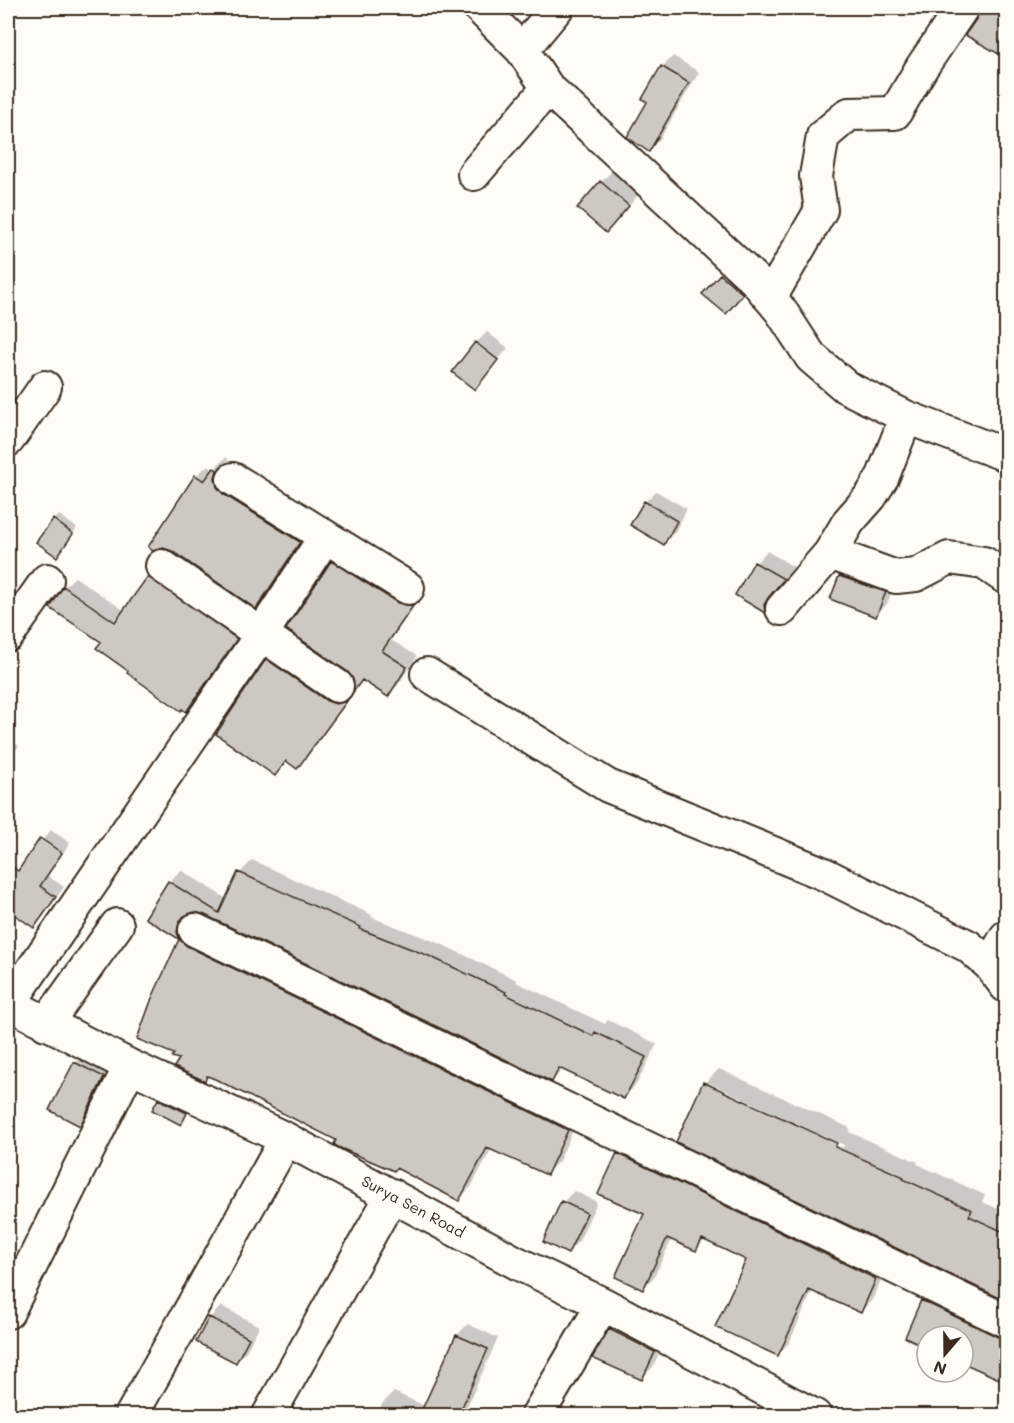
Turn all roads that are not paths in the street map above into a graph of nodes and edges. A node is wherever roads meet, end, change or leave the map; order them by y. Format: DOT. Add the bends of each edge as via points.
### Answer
graph roads {
  1 [pos="480,8"];
  2 [pos="557,8"];
  3 [pos="962,8"];
  4 [pos="522,50"];
  5 [pos="548,88"];
  6 [pos="474,174"];
  7 [pos="770,298"];
  8 [pos="45,387"];
  9 [pos="906,417"];
  10 [pos="8,440"];
  11 [pos="1006,455"];
  12 [pos="233,479"];
  13 [pos="325,537"];
  14 [pos="830,553"];
  15 [pos="162,566"];
  16 [pos="1006,578"];
  17 [pos="47,580"];
  18 [pos="408,588"];
  19 [pos="782,609"];
  20 [pos="8,635"];
  21 [pos="261,635"];
  22 [pos="427,674"];
  23 [pos="337,686"];
  24 [pos="117,925"];
  25 [pos="195,930"];
  26 [pos="1006,937"];
  27 [pos="998,975"];
  28 [pos="8,1004"];
  29 [pos="46,1024"];
  30 [pos="130,1066"];
  31 [pos="286,1139"];
  32 [pos="392,1195"];
  33 [pos="603,1304"];
  34 [pos="8,1312"];
  35 [pos="1006,1321"];
  36 [pos="131,1416"];
  37 [pos="268,1416"];
  38 [pos="537,1416"];
  39 [pos="815,1416"];
  1 -- 4 [label="street"];
  2 -- 4 [label="street"];
  3 -- 7 [label="street" via="895,113 849,114 823,136 816,176 821,210"];
  4 -- 5 [label="street"];
  5 -- 6 [label="street"];
  5 -- 7 [label="street" via="729,255"];
  7 -- 9 [label="street" via="811,357 846,387"];
  8 -- 10 [label="street"];
  9 -- 11 [label="street"];
  9 -- 14 [label="street" via="883,476"];
  12 -- 13 [label="street"];
  13 -- 18 [label="street"];
  13 -- 21 [label="street"];
  14 -- 16 [label="street" via="896,577 916,575 949,558 984,563"];
  14 -- 19 [label="street"];
  15 -- 21 [label="street"];
  17 -- 20 [label="street"];
  21 -- 23 [label="street"];
  21 -- 28 [label="street"];
  22 -- 27 [label="street" via="608,786 822,873 968,946"];
  24 -- 29 [label="street"];
  25 -- 35 [label="street"];
  26 -- 27 [label="street"];
  28 -- 29 [label="street, Surya Sen Road"];
  29 -- 30 [label="street, Surya Sen Road"];
  30 -- 31 [label="street, Surya Sen Road"];
  30 -- 34 [label="street"];
  31 -- 32 [label="street, Surya Sen Road"];
  31 -- 36 [label="street"];
  32 -- 33 [label="street, Surya Sen Road" via="517,1263"];
  32 -- 37 [label="street"];
  33 -- 38 [label="street"];
  33 -- 39 [label="street, Surya Sen Road"];
}
